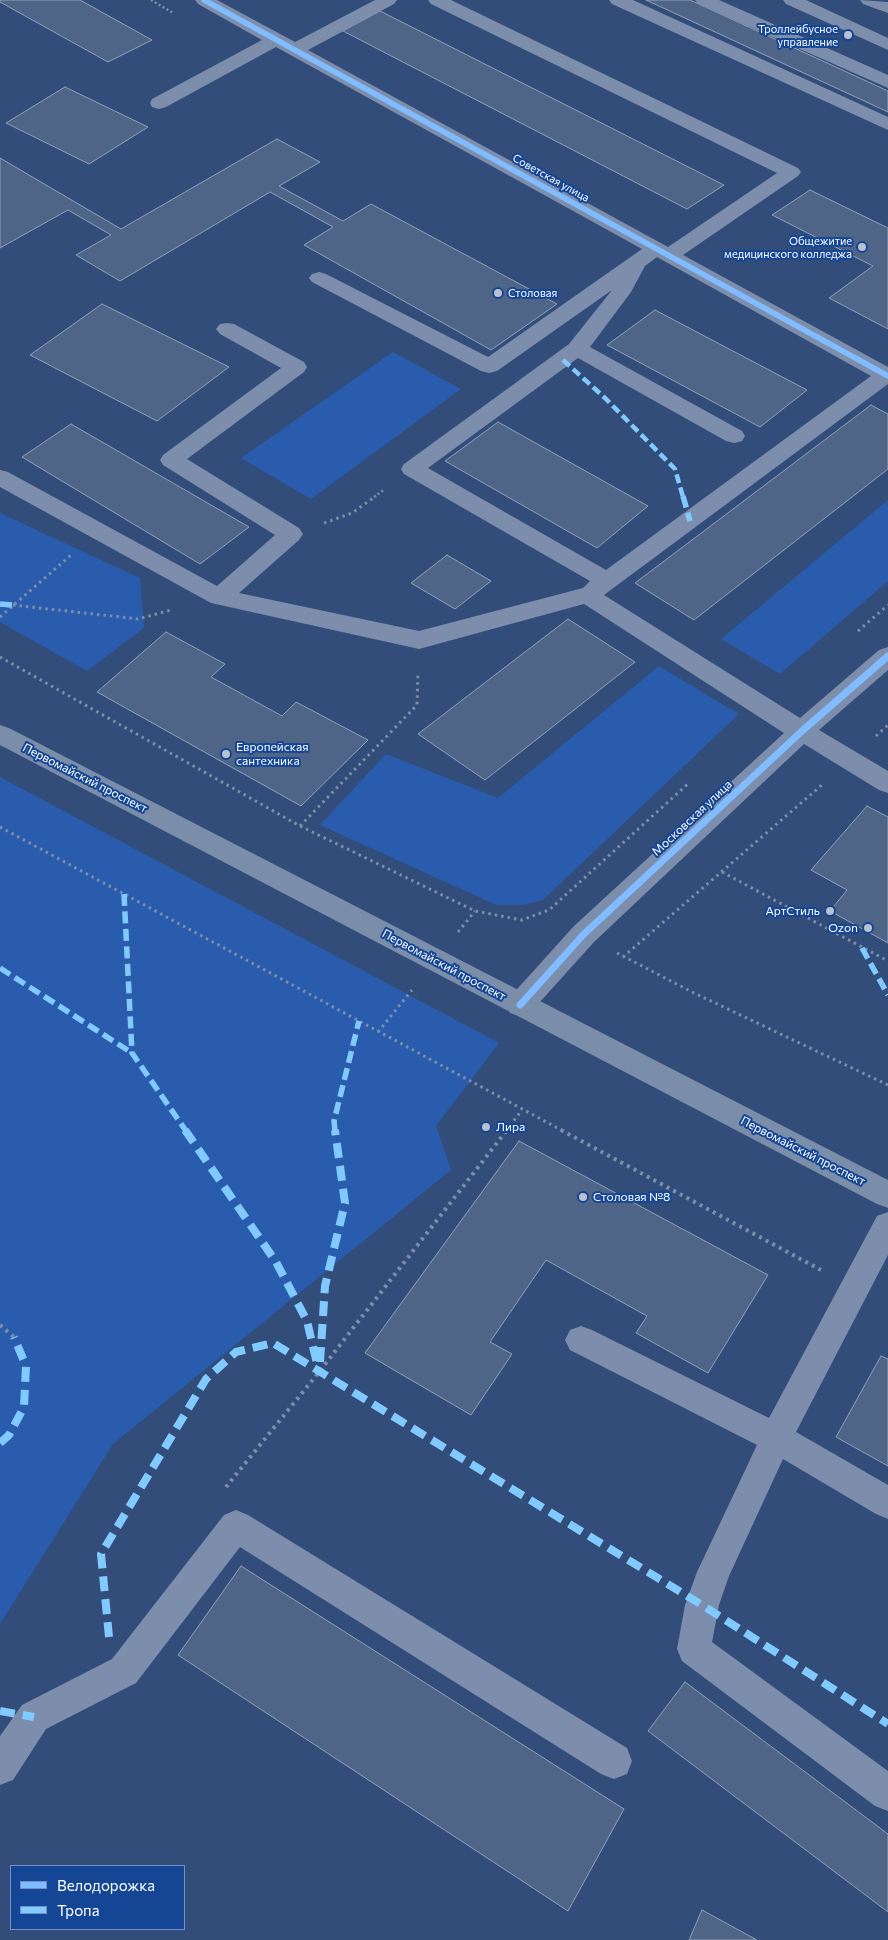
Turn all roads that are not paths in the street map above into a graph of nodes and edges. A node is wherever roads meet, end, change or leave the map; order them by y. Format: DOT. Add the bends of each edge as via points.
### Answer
graph roads {
  1 [pos="204,0"];
  2 [pos="388,0"];
  3 [pos="436,0"];
  4 [pos="618,0"];
  5 [pos="704,0"];
  6 [pos="792,0"];
  7 [pos="802,0"];
  8 [pos="869,0"];
  9 [pos="888,8"];
  10 [pos="888,37"];
  11 [pos="277,40"];
  12 [pos="888,45"];
  13 [pos="296,49"];
  14 [pos="888,82"];
  15 [pos="159,103"];
  16 [pos="888,124"];
  17 [pos="662,252"];
  18 [pos="637,262"];
  19 [pos="319,278"];
  20 [pos="227,330"];
  21 [pos="577,349"];
  22 [pos="887,376"];
  23 [pos="734,436"];
  24 [pos="0,477"];
  25 [pos="606,580"];
  26 [pos="587,595"];
  27 [pos="219,596"];
  28 [pos="888,656"];
  29 [pos="802,731"];
  30 [pos="0,734"];
  31 [pos="888,784"];
  32 [pos="520,1005"];
  33 [pos="888,1195"];
  34 [pos="888,1226"];
  35 [pos="581,1340"];
  36 [pos="776,1438"];
  37 [pos="888,1503"];
  38 [pos="614,1761"];
  39 [pos="0,1767"];
  40 [pos="888,1793"];
  1 -- 11 [label="street, Советская улица"];
  2 -- 13 [label="street"];
  3 -- 17 [label="street" via="791,172"];
  4 -- 16 [label="street"];
  5 -- 14 [label="street"];
  6 -- 12 [label="street"];
  7 -- 10 [label="street"];
  8 -- 9 [label="street"];
  11 -- 13 [label="street, Советская улица"];
  11 -- 15 [label="street"];
  13 -- 17 [label="street, Советская улица"];
  17 -- 18 [label="street"];
  17 -- 22 [label="street, Советская улица"];
  18 -- 19 [label="street" via="489,366"];
  18 -- 21 [label="street" via="621,292"];
  20 -- 27 [label="street" via="296,367 171,460 291,534"];
  21 -- 23 [label="street"];
  21 -- 25 [label="street" via="412,469"];
  22 -- 25 [label="street"];
  24 -- 27 [label="street"];
  25 -- 26 [label="street"];
  26 -- 27 [label="street" via="419,640"];
  26 -- 29 [label="street"];
  28 -- 29 [label="street, Московская улица"];
  29 -- 31 [label="street"];
  29 -- 32 [label="street, Московская улица" via="584,934"];
  30 -- 32 [label="main road, Первомайский проспект"];
  32 -- 33 [label="main road, Первомайский проспект"];
  34 -- 36 [label="street"];
  35 -- 36 [label="street"];
  36 -- 37 [label="street"];
  36 -- 40 [label="street" via="714,1572 702,1605 694,1650"];
  38 -- 39 [label="street" via="236,1526 124,1671 34,1717"];
}
